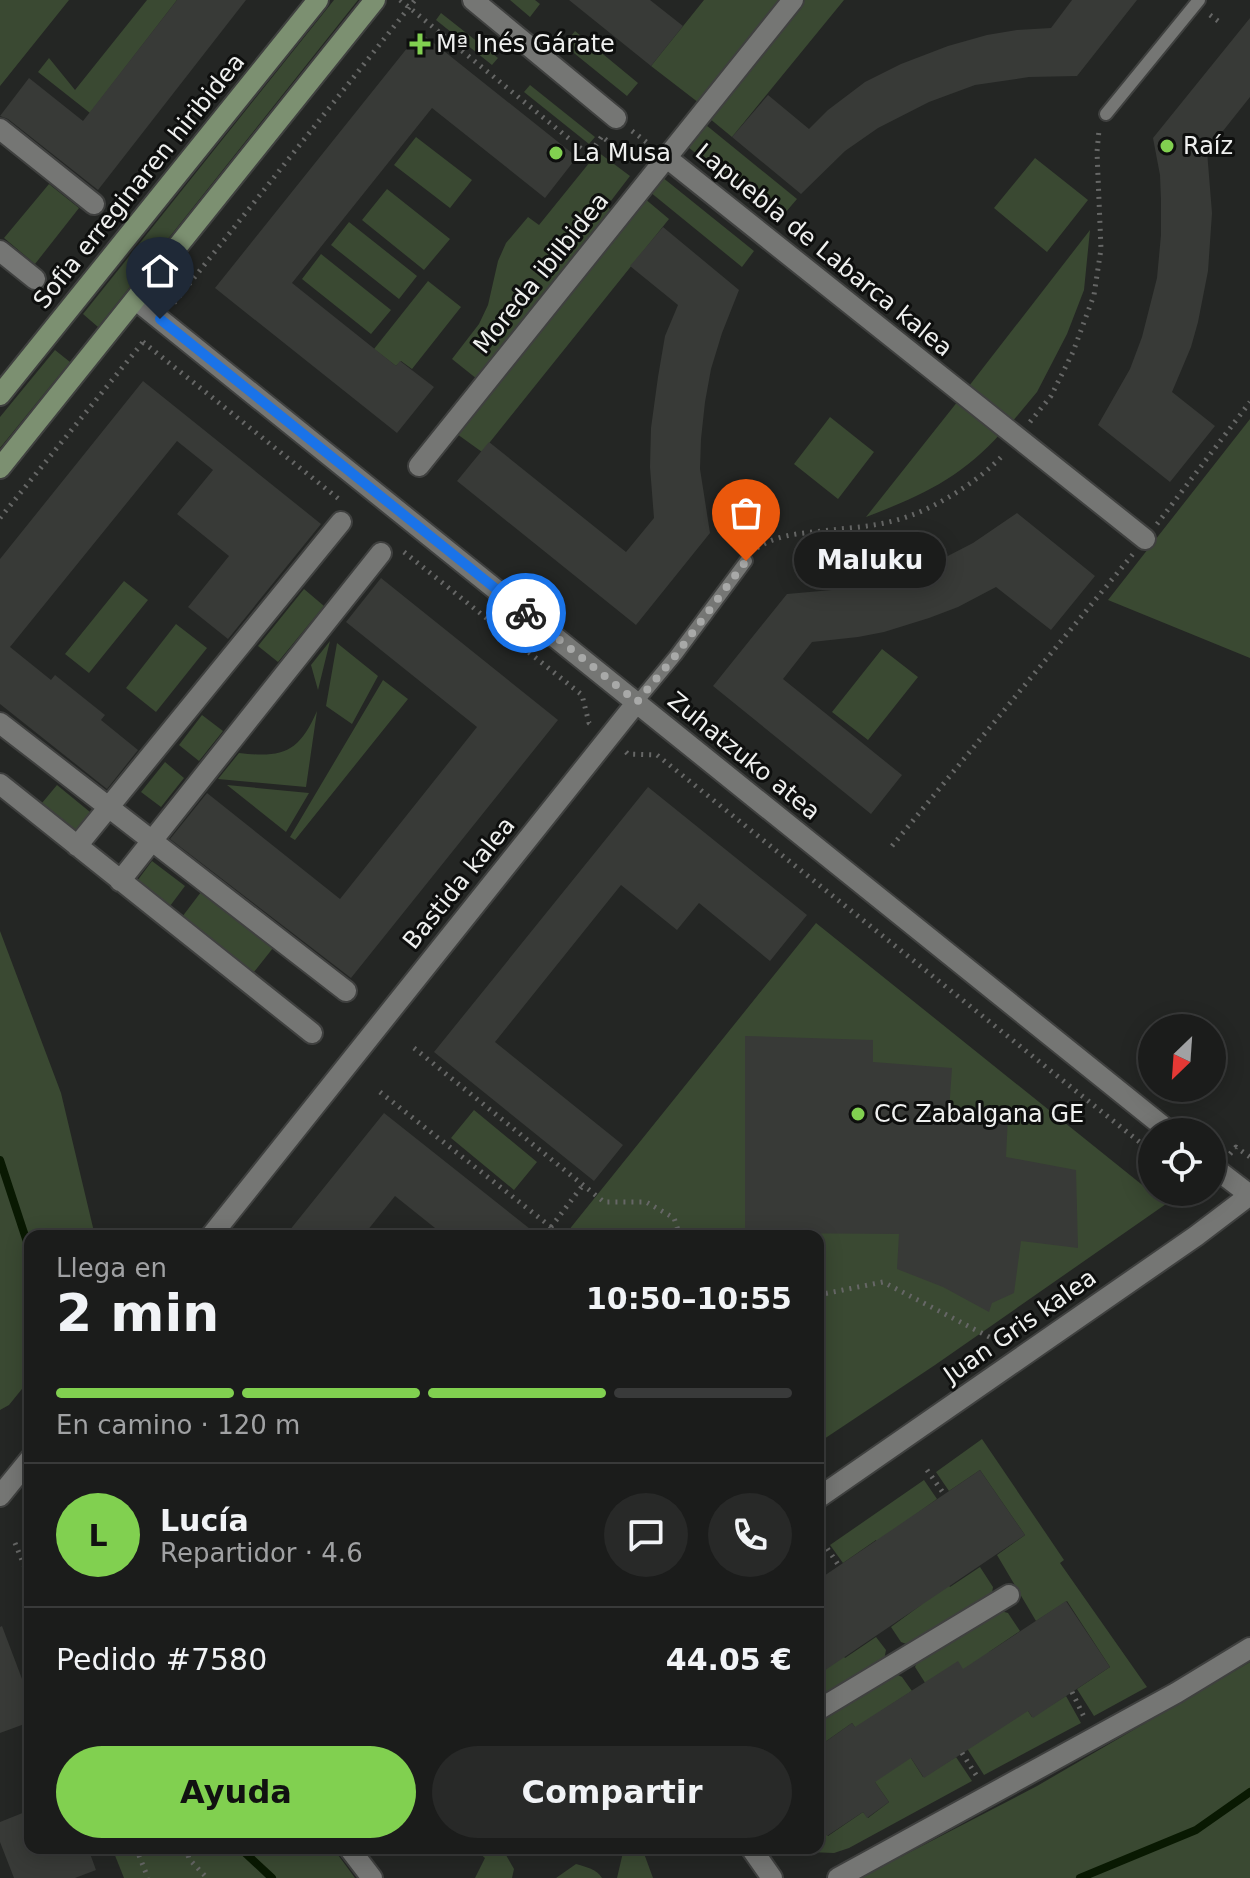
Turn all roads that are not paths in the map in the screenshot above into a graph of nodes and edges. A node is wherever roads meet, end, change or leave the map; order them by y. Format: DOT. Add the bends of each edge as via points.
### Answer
graph roads {
  1 [pos="318,0"];
  2 [pos="375,0"];
  3 [pos="473,0"];
  4 [pos="793,0"];
  5 [pos="1199,0"];
  6 [pos="1106,114"];
  7 [pos="614,116"];
  8 [pos="0,129"];
  9 [pos="667,158"];
  10 [pos="94,204"];
  11 [pos="0,251"];
  12 [pos="35,279"];
  13 [pos="136,300"];
  14 [pos="0,395"];
  15 [pos="419,466"];
  16 [pos="0,468"];
  17 [pos="344,514"];
  18 [pos="1145,539"];
  19 [pos="388,549"];
  20 [pos="746,561"];
  21 [pos="637,702"];
  22 [pos="0,723"];
  23 [pos="0,784"];
  24 [pos="109,807"];
  25 [pos="152,840"];
  26 [pos="77,846"];
  27 [pos="120,881"];
  28 [pos="346,991"];
  29 [pos="312,1033"];
  30 [pos="1153,1118"];
  31 [pos="1226,1177"];
  32 [pos="1250,1195"];
  33 [pos="216,1230"];
  34 [pos="24,1466"];
  35 [pos="824,1494"];
  36 [pos="0,1496"];
  37 [pos="1009,1595"];
  38 [pos="1250,1648"];
  39 [pos="824,1706"];
  40 [pos="354,1854"];
  41 [pos="755,1854"];
  42 [pos="372,1878"];
  43 [pos="772,1878"];
  44 [pos="838,1878"];
  1 -- 14 [label="main road, Sofia erreginaren hiribidea"];
  2 -- 13 [label="main road"];
  3 -- 7 [label="street"];
  4 -- 9 [label="street, Moreda ibilbidea"];
  5 -- 6 [label="lane"];
  8 -- 10 [label="street"];
  9 -- 15 [label="street, Moreda ibilbidea"];
  9 -- 18 [label="street, Lapuebla de Labarca kalea"];
  11 -- 12 [label="street"];
  13 -- 16 [label="main road"];
  13 -- 21 [label="street, Zuhatzuko atea"];
  17 -- 24 [label="street"];
  19 -- 25 [label="street"];
  20 -- 21 [label="lane, Bastida kalea"];
  21 -- 30 [label="street, Zuhatzuko atea"];
  21 -- 33 [label="street, Bastida kalea"];
  22 -- 24 [label="street"];
  23 -- 26 [label="street"];
  24 -- 25 [label="street"];
  24 -- 26 [label="street"];
  25 -- 27 [label="street"];
  25 -- 28 [label="street"];
  26 -- 27 [label="street"];
  27 -- 29 [label="street"];
  31 -- 32 [label="street"];
  32 -- 35 [label="street, Juan Gris kalea"];
  34 -- 36 [label="street"];
  37 -- 39 [label="street"];
  38 -- 44 [label="street"];
  40 -- 42 [label="street"];
  41 -- 43 [label="street"];
}
